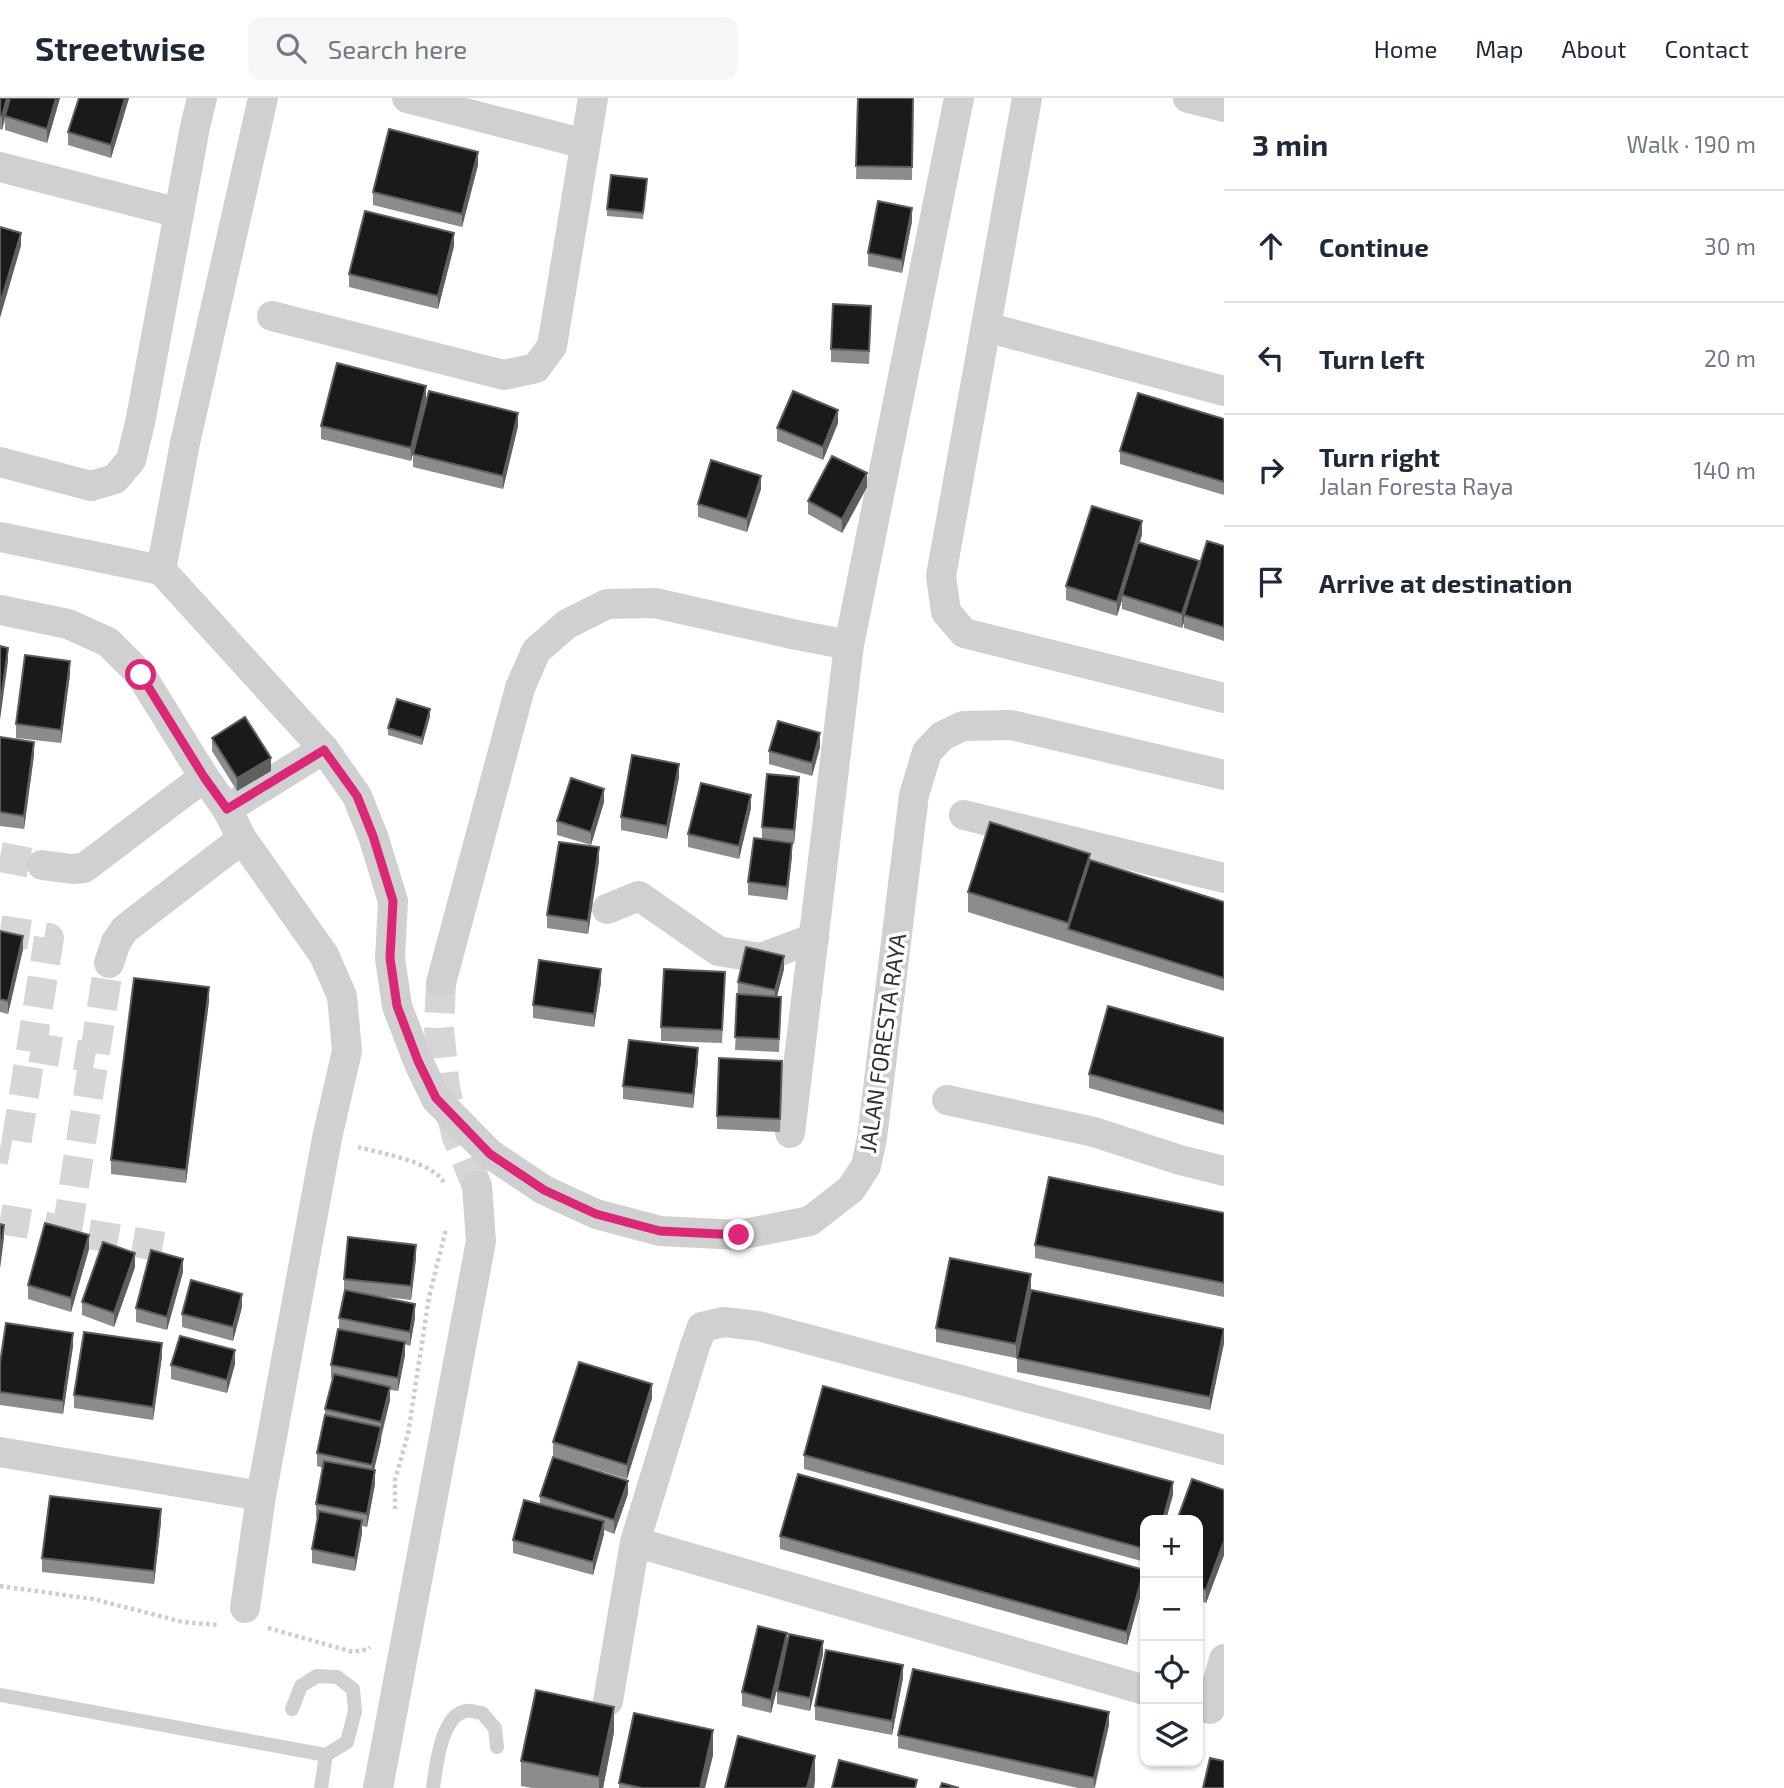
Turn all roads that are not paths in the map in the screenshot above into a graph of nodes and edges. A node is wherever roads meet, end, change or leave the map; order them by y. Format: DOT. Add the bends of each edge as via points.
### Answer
graph roads {
  1 [pos="202,98"];
  2 [pos="263,98"];
  3 [pos="407,98"];
  4 [pos="593,98"];
  5 [pos="959,98"];
  6 [pos="1027,98"];
  7 [pos="1188,98"];
  8 [pos="1224,107"];
  9 [pos="585,144"];
  10 [pos="0,167"];
  11 [pos="179,213"];
  12 [pos="272,316"];
  13 [pos="986,327"];
  14 [pos="1224,391"];
  15 [pos="0,462"];
  16 [pos="0,537"];
  17 [pos="161,570"];
  18 [pos="0,610"];
  19 [pos="849,645"];
  20 [pos="1224,698"];
  21 [pos="324,750"];
  22 [pos="1224,775"];
  23 [pos="204,777"];
  24 [pos="227,809"];
  25 [pos="964,815"];
  26 [pos="242,838"];
  27 [pos="41,865"];
  28 [pos="1224,877"];
  29 [pos="607,909"];
  30 [pos="814,938"];
  31 [pos="109,963"];
  32 [pos="441,984"];
  33 [pos="947,1100"];
  34 [pos="790,1133"];
  35 [pos="1224,1171"];
  36 [pos="463,1189"];
  37 [pos="1224,1450"];
  38 [pos="0,1452"];
  39 [pos="261,1496"];
  40 [pos="635,1542"];
  41 [pos="245,1618"];
  42 [pos="1224,1659"];
  43 [pos="1140,1689"];
  44 [pos="0,1695"];
  45 [pos="608,1701"];
  46 [pos="292,1709"];
  47 [pos="1210,1709"];
  48 [pos="497,1747"];
  49 [pos="326,1755"];
  50 [pos="433,1787"];
  51 [pos="321,1788"];
  52 [pos="378,1788"];
  1 -- 11 [label="street"];
  2 -- 17 [label="street"];
  3 -- 9 [label="street"];
  4 -- 9 [label="street"];
  5 -- 19 [label="street"];
  6 -- 13 [label="street"];
  7 -- 8 [label="street"];
  9 -- 12 [label="street" via="551,346 536,368 504,375"];
  10 -- 11 [label="street"];
  11 -- 15 [label="street" via="131,460 115,480 91,486"];
  13 -- 14 [label="street"];
  13 -- 20 [label="street" via="941,576 946,612 964,633"];
  16 -- 17 [label="street"];
  17 -- 21 [label="street, JALAN FORESTA RAYA"];
  18 -- 23 [label="street" via="68,624 108,642 141,675"];
  19 -- 30 [label="street"];
  19 -- 32 [label="street" via="655,603 607,604 567,624 536,651 520,688"];
  21 -- 22 [label="street, JALAN FORESTA RAYA" via="357,796 373,836 393,901 390,958 397,1006 436,1098 490,1154 544,1190 596,1214 660,1231 739,1235 810,1221 851,1189 866,1166 914,795 927,752 942,736 963,726 1012,725"];
  21 -- 24 [label="street"];
  23 -- 24 [label="street"];
  23 -- 27 [label="street" via="84,868"];
  24 -- 26 [label="street"];
  25 -- 28 [label="street"];
  26 -- 31 [label="street" via="125,929"];
  26 -- 39 [label="street" via="324,955 342,996 347,1051"];
  29 -- 30 [label="street" via="639,896 718,951 761,958"];
  30 -- 34 [label="street"];
  33 -- 35 [label="street" via="1094,1132"];
  36 -- 52 [label="street" via="481,1241"];
  37 -- 40 [label="street" via="758,1326 724,1322 702,1326"];
  38 -- 39 [label="street"];
  39 -- 41 [label="street"];
  40 -- 43 [label="street"];
  40 -- 45 [label="street"];
  42 -- 47 [label="street"];
  44 -- 49 [label="lane"];
  46 -- 49 [label="lane" via="301,1686 317,1675 337,1677 353,1689 355,1711 347,1742"];
  48 -- 50 [label="lane" via="495,1728 482,1713 467,1711 455,1716 445,1730"];
  49 -- 51 [label="lane"];
}
